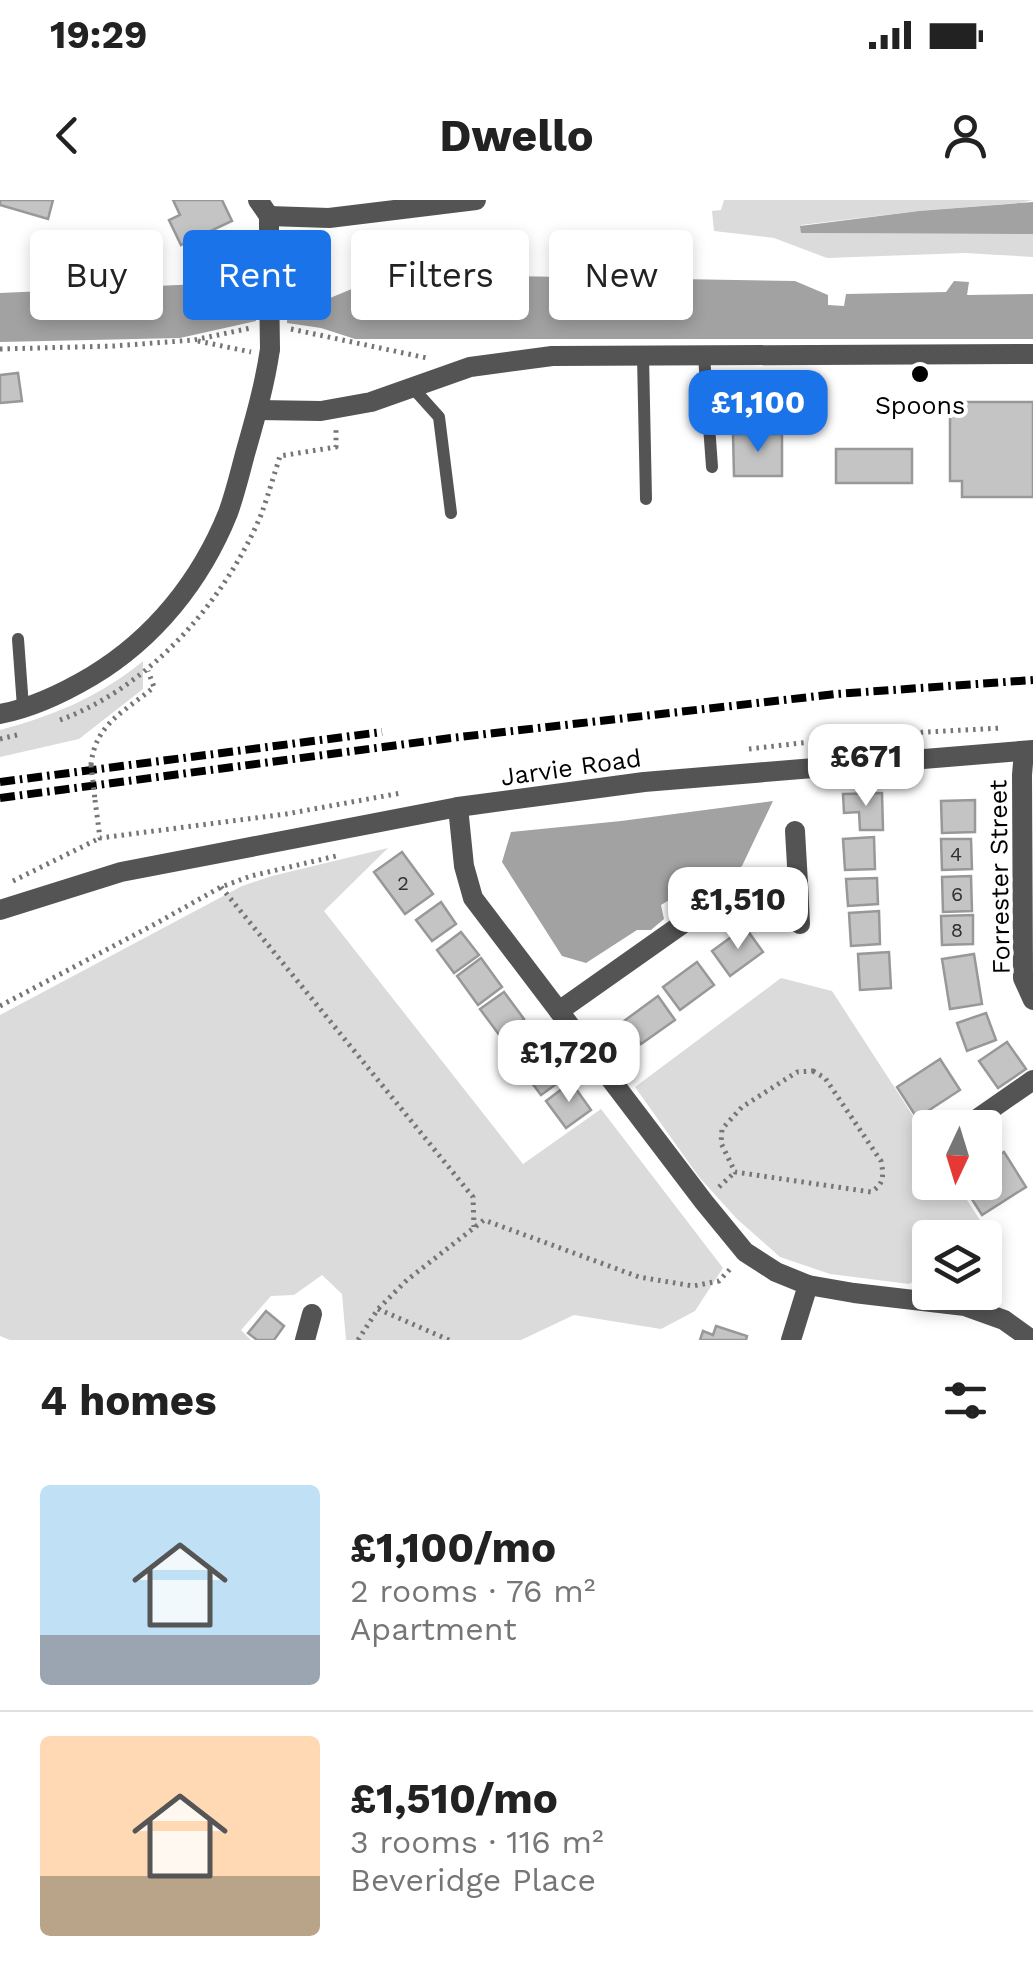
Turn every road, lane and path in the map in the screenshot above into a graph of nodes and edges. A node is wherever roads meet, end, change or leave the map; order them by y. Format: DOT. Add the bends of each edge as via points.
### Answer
graph roads {
  1 [pos="476,200"];
  2 [pos="263,208"];
  3 [pos="254,328"];
  4 [pos="290,329"];
  5 [pos="194,340"];
  6 [pos="0,349"];
  7 [pos="270,351"];
  8 [pos="1033,354"];
  9 [pos="643,356"];
  10 [pos="704,356"];
  11 [pos="470,367"];
  12 [pos="412,387"];
  13 [pos="258,410"];
  14 [pos="712,468"];
  15 [pos="646,499"];
  16 [pos="451,513"];
  17 [pos="18,639"];
  18 [pos="148,670"];
  19 [pos="23,707"];
  20 [pos="0,714"];
  21 [pos="1028,751"];
  22 [pos="95,800"];
  23 [pos="458,807"];
  24 [pos="795,831"];
  25 [pos="100,838"];
  26 [pos="346,853"];
  27 [pos="798,883"];
  28 [pos="0,887"];
  29 [pos="221,887"];
  30 [pos="0,910"];
  31 [pos="800,924"];
  32 [pos="1033,1000"];
  33 [pos="0,1006"];
  34 [pos="559,1012"];
  35 [pos="1033,1080"];
  36 [pos="990,1110"];
  37 [pos="735,1172"];
  38 [pos="474,1228"];
  39 [pos="745,1252"];
  40 [pos="808,1285"];
  41 [pos="378,1309"];
  42 [pos="312,1314"];
  43 [pos="305,1340"];
  44 [pos="358,1340"];
  45 [pos="449,1340"];
  46 [pos="791,1340"];
  47 [pos="1032,1340"];
  1 -- 2 [label="street" via="329,218"];
  2 -- 7 [label="street, bridge"];
  3 -- 5 [label="path"];
  4 -- 11 [label="path"];
  5 -- 6 [label="path"];
  5 -- 7 [label="path"];
  7 -- 13 [label="street"];
  8 -- 10 [label="street"];
  9 -- 10 [label="street"];
  9 -- 11 [label="street" via="552,356"];
  9 -- 15 [label="lane"];
  10 -- 14 [label="lane"];
  11 -- 12 [label="street"];
  12 -- 13 [label="street" via="321,410"];
  12 -- 16 [label="lane" via="439,417"];
  13 -- 19 [label="street" via="210,554 172,609 122,658"];
  17 -- 19 [label="lane"];
  18 -- 22 [label="path, bridge" via="154,687 114,718 92,750"];
  19 -- 20 [label="street"];
  21 -- 23 [label="street, Jarvie Road" via="644,782"];
  21 -- 32 [label="street, Forrester Street" via="1022,775 1023,978"];
  23 -- 30 [label="street, Jarvie Road" via="121,872"];
  23 -- 34 [label="street" via="473,898"];
  24 -- 27 [label="street"];
  25 -- 28 [label="path"];
  26 -- 29 [label="path"];
  27 -- 31 [label="street"];
  27 -- 34 [label="street" via="722,896"];
  29 -- 33 [label="path"];
  29 -- 38 [label="path" via="473,1197"];
  34 -- 39 [label="street"];
  35 -- 36 [label="street"];
  37 -- 37 [label="path" via="721,1143 722,1129 742,1107 797,1072 813,1071 825,1078 881,1161 884,1176 871,1192"];
  38 -- 39 [label="path" via="484,1220 639,1277 692,1286 719,1281"];
  38 -- 41 [label="path"];
  39 -- 40 [label="street"];
  40 -- 46 [label="street"];
  40 -- 47 [label="street" via="965,1306 1004,1320"];
  41 -- 44 [label="path"];
  41 -- 45 [label="path"];
  42 -- 43 [label="street"];
}
